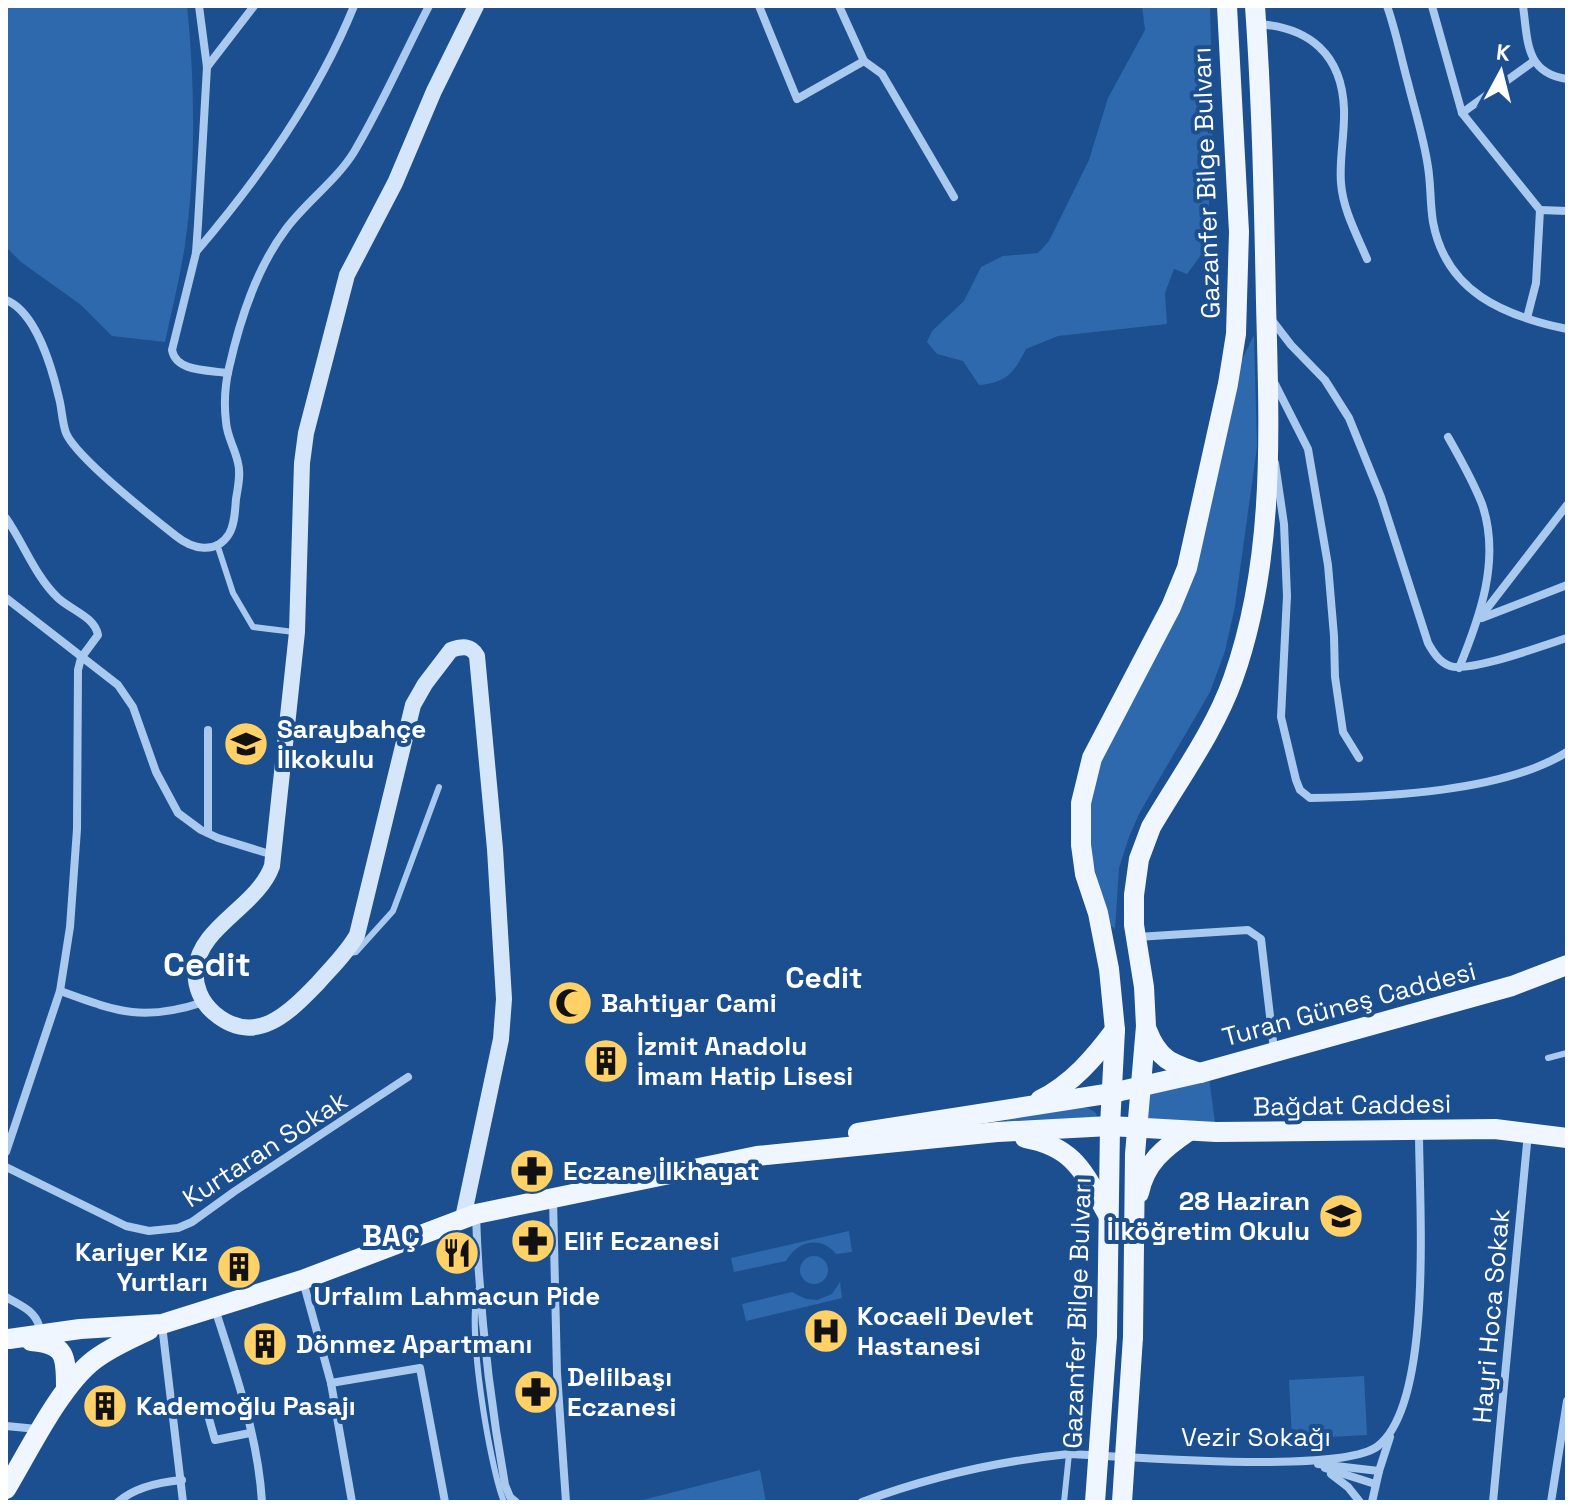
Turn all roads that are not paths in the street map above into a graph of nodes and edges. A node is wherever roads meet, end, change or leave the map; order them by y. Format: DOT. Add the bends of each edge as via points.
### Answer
graph roads {
  1 [pos="199,6"];
  2 [pos="254,6"];
  3 [pos="354,6"];
  4 [pos="429,6"];
  5 [pos="476,6"];
  6 [pos="759,6"];
  7 [pos="839,6"];
  8 [pos="1227,6"];
  9 [pos="1387,6"];
  10 [pos="1432,6"];
  11 [pos="1523,6"];
  12 [pos="1256,15"];
  13 [pos="864,61"];
  14 [pos="1534,61"];
  15 [pos="207,67"];
  16 [pos="1567,79"];
  17 [pos="1462,113"];
  18 [pos="954,197"];
  19 [pos="1540,210"];
  20 [pos="1567,211"];
  21 [pos="196,253"];
  22 [pos="1367,259"];
  23 [pos="6,300"];
  24 [pos="1266,312"];
  25 [pos="1527,318"];
  26 [pos="1567,329"];
  27 [pos="228,373"];
  28 [pos="1270,375"];
  29 [pos="1270,435"];
  30 [pos="1448,437"];
  31 [pos="1567,505"];
  32 [pos="6,518"];
  33 [pos="217,544"];
  34 [pos="1285,549"];
  35 [pos="1261,552"];
  36 [pos="1567,585"];
  37 [pos="6,598"];
  38 [pos="1479,619"];
  39 [pos="297,632"];
  40 [pos="1567,638"];
  41 [pos="81,658"];
  42 [pos="1459,668"];
  43 [pos="208,730"];
  44 [pos="1567,752"];
  45 [pos="1359,758"];
  46 [pos="439,787"];
  47 [pos="208,833"];
  48 [pos="273,855"];
  49 [pos="1136,937"];
  50 [pos="345,953"];
  51 [pos="1567,965"];
  52 [pos="60,991"];
  53 [pos="204,1002"];
  54 [pos="1146,1026"];
  55 [pos="1115,1030"];
  56 [pos="1274,1053"];
  57 [pos="1567,1053"];
  58 [pos="1548,1058"];
  59 [pos="1200,1073"];
  60 [pos="408,1077"];
  61 [pos="1142,1086"];
  62 [pos="1112,1093"];
  63 [pos="1026,1106"];
  64 [pos="1110,1126"];
  65 [pos="1138,1127"];
  66 [pos="1189,1131"];
  67 [pos="997,1132"];
  68 [pos="1419,1132"];
  69 [pos="1528,1133"];
  70 [pos="1567,1138"];
  71 [pos="6,1152"];
  72 [pos="757,1156"];
  73 [pos="6,1167"];
  74 [pos="553,1196"];
  75 [pos="469,1216"];
  76 [pos="1108,1216"];
  77 [pos="1134,1216"];
  78 [pos="302,1280"];
  79 [pos="479,1288"];
  80 [pos="6,1297"];
  81 [pos="215,1308"];
  82 [pos="162,1324"];
  83 [pos="41,1334"];
  84 [pos="8,1340"];
  85 [pos="331,1383"];
  86 [pos="66,1389"];
  87 [pos="1567,1401"];
  88 [pos="206,1408"];
  89 [pos="6,1426"];
  90 [pos="42,1430"];
  91 [pos="250,1433"];
  92 [pos="1391,1433"];
  93 [pos="1069,1454"];
  94 [pos="1305,1462"];
  95 [pos="1379,1471"];
  96 [pos="182,1480"];
  97 [pos="1375,1484"];
  98 [pos="6,1489"];
  99 [pos="118,1502"];
  100 [pos="183,1502"];
  101 [pos="262,1502"];
  102 [pos="352,1502"];
  103 [pos="445,1502"];
  104 [pos="504,1502"];
  105 [pos="516,1502"];
  106 [pos="566,1502"];
  107 [pos="862,1502"];
  108 [pos="1064,1502"];
  109 [pos="1095,1502"];
  110 [pos="1122,1502"];
  111 [pos="1360,1502"];
  112 [pos="1372,1502"];
  113 [pos="1493,1502"];
  114 [pos="1551,1502"];
  1 -- 15 [label="street"];
  2 -- 15 [label="street"];
  3 -- 21 [label="street" via="274,151"];
  4 -- 27 [label="street" via="355,150 287,228 269,257 244,313"];
  5 -- 39 [label="main road" via="338,302 303,451"];
  6 -- 13 [label="street" via="797,99"];
  7 -- 13 [label="street"];
  8 -- 55 [label="main road, Gazanfer Bilge Bulvarı" via="1239,232 1231,369 1187,568 1092,758 1081,803 1083,860 1109,969"];
  9 -- 25 [label="street" via="1428,166 1433,225 1447,261 1468,288"];
  10 -- 17 [label="street"];
  11 -- 14 [label="street"];
  12 -- 22 [label="street" via="1318,45 1331,59 1343,98 1341,187"];
  12 -- 24 [label="main road"];
  13 -- 18 [label="street" via="882,74"];
  14 -- 16 [label="street" via="1546,74"];
  14 -- 17 [label="street"];
  15 -- 21 [label="street"];
  17 -- 19 [label="street"];
  19 -- 20 [label="street"];
  19 -- 25 [label="street" via="1536,283"];
  21 -- 27 [label="street" via="174,359 180,365"];
  23 -- 33 [label="street" via="22,309 34,328 70,440 183,541 203,549"];
  24 -- 28 [label="main road"];
  24 -- 42 [label="street" via="1325,380 1349,418 1381,497 1428,643 1443,662"];
  25 -- 26 [label="street"];
  27 -- 33 [label="street" via="226,426 239,472 233,523"];
  28 -- 29 [label="main road"];
  28 -- 45 [label="street" via="1308,449 1328,565 1343,732"];
  29 -- 34 [label="street"];
  29 -- 35 [label="main road"];
  30 -- 38 [label="street" via="1481,503 1489,534"];
  31 -- 38 [label="street"];
  32 -- 41 [label="street" via="50,589 94,624 98,635"];
  33 -- 39 [label="lane" via="233,593 253,627"];
  34 -- 35 [label="street" via="1273,546"];
  34 -- 44 [label="street" via="1281,717 1304,794 1377,797 1494,780 1544,767"];
  35 -- 49 [label="main road" via="1248,626 1224,701 1144,843 1134,895"];
  36 -- 38 [label="street"];
  37 -- 41 [label="street"];
  38 -- 42 [label="street"];
  39 -- 48 [label="main road"];
  40 -- 42 [label="street"];
  41 -- 47 [label="street" via="126,695 168,798 187,821"];
  41 -- 52 [label="street" via="75,872"];
  43 -- 47 [label="street"];
  46 -- 50 [label="lane" via="393,911 356,952"];
  47 -- 48 [label="street"];
  48 -- 53 [label="main road" via="264,883 198,956 196,985"];
  49 -- 54 [label="main road"];
  49 -- 56 [label="street" via="1248,930 1261,939"];
  50 -- 53 [label="main road" via="293,1009 266,1025 231,1024"];
  50 -- 75 [label="main road" via="357,935 413,705 444,657 467,647 477,656 504,999"];
  51 -- 56 [label="main road, Turan Güneş Caddesi" via="1512,986"];
  52 -- 53 [label="street" via="100,1006 142,1013 163,1014"];
  52 -- 71 [label="street"];
  54 -- 59 [label="main road" via="1162,1057"];
  54 -- 61 [label="main road"];
  55 -- 62 [label="main road, Gazanfer Bilge Bulvarı"];
  55 -- 63 [label="main road" via="1064,1086"];
  56 -- 59 [label="main road, Turan Güneş Caddesi"];
  57 -- 58 [label="lane"];
  59 -- 61 [label="main road, Turan Güneş Caddesi"];
  60 -- 73 [label="street, Kurtaran Sokak" via="178,1228 149,1231 126,1226"];
  61 -- 62 [label="main road, Turan Güneş Caddesi"];
  61 -- 65 [label="main road, Gazanfer Bilge Bulvarı"];
  62 -- 63 [label="main road"];
  62 -- 64 [label="main road, Gazanfer Bilge Bulvarı"];
  63 -- 72 [label="main road" via="845,1135"];
  64 -- 65 [label="main road, Bağdat Caddesi"];
  64 -- 67 [label="main road"];
  64 -- 76 [label="main road, Gazanfer Bilge Bulvarı"];
  65 -- 66 [label="main road, Bağdat Caddesi"];
  65 -- 77 [label="main road, Gazanfer Bilge Bulvarı"];
  66 -- 68 [label="main road, Bağdat Caddesi"];
  66 -- 77 [label="main road" via="1152,1161"];
  67 -- 72 [label="main road"];
  67 -- 76 [label="main road" via="1045,1141 1069,1155"];
  68 -- 69 [label="main road, Bağdat Caddesi"];
  68 -- 92 [label="street" via="1418,1325 1405,1398"];
  69 -- 70 [label="main road, Bağdat Caddesi"];
  69 -- 113 [label="street, Hayri Hoca Sokak"];
  72 -- 74 [label="main road"];
  74 -- 75 [label="main road"];
  74 -- 106 [label="street"];
  75 -- 78 [label="main road"];
  75 -- 79 [label="street"];
  76 -- 109 [label="main road, Gazanfer Bilge Bulvarı, bridge" via="1107,1336"];
  77 -- 110 [label="main road, Gazanfer Bilge Bulvarı, bridge" via="1133,1337"];
  78 -- 81 [label="main road"];
  78 -- 85 [label="street"];
  79 -- 104 [label="lane" via="474,1303 476,1355"];
  79 -- 105 [label="street" via="505,1485"];
  80 -- 83 [label="street" via="33,1314"];
  81 -- 82 [label="main road"];
  81 -- 91 [label="street"];
  82 -- 83 [label="main road"];
  82 -- 86 [label="main road" via="110,1349"];
  82 -- 96 [label="street"];
  83 -- 84 [label="main road"];
  84 -- 86 [label="main road" via="49,1343 60,1349 66,1361"];
  85 -- 102 [label="street"];
  85 -- 103 [label="street" via="420,1368"];
  86 -- 90 [label="main road"];
  87 -- 114 [label="street"];
  88 -- 91 [label="street" via="215,1440"];
  89 -- 90 [label="street"];
  90 -- 98 [label="main road"];
  91 -- 101 [label="street"];
  92 -- 94 [label="street, Vezir Sokağı" via="1366,1453"];
  92 -- 95 [label="street"];
  93 -- 94 [label="street, Vezir Sokağı"];
  93 -- 107 [label="street, Vezir Sokağı" via="1000,1462"];
  93 -- 108 [label="lane"];
  94 -- 95 [label="street"];
  94 -- 97 [label="street"];
  94 -- 111 [label="street" via="1339,1478"];
  95 -- 97 [label="street"];
  96 -- 99 [label="street" via="146,1487"];
  96 -- 100 [label="street"];
  97 -- 112 [label="street"];
}
